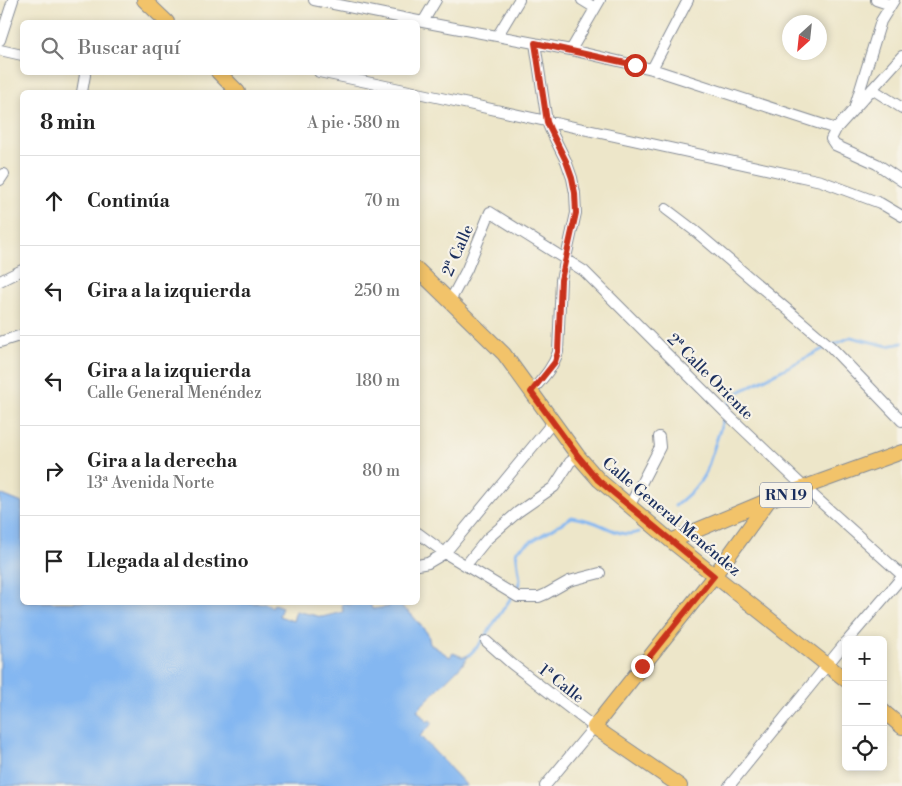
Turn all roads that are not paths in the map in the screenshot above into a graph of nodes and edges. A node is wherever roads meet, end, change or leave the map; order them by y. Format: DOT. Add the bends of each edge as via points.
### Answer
graph roads {
  1 [pos="13,0"];
  2 [pos="144,0"];
  3 [pos="314,0"];
  4 [pos="436,0"];
  5 [pos="518,0"];
  6 [pos="582,0"];
  7 [pos="688,0"];
  8 [pos="876,0"];
  9 [pos="892,2"];
  10 [pos="348,3"];
  11 [pos="598,4"];
  12 [pos="165,20"];
  13 [pos="415,20"];
  14 [pos="420,21"];
  15 [pos="423,22"];
  16 [pos="498,35"];
  17 [pos="0,40"];
  18 [pos="535,43"];
  19 [pos="0,50"];
  20 [pos="571,50"];
  21 [pos="20,54"];
  22 [pos="902,56"];
  23 [pos="652,69"];
  24 [pos="85,75"];
  25 [pos="221,75"];
  26 [pos="333,75"];
  27 [pos="872,89"];
  28 [pos="82,90"];
  29 [pos="236,90"];
  30 [pos="402,90"];
  31 [pos="420,94"];
  32 [pos="902,108"];
  33 [pos="854,110"];
  34 [pos="547,122"];
  35 [pos="836,128"];
  36 [pos="902,181"];
  37 [pos="666,209"];
  38 [pos="490,212"];
  39 [pos="902,216"];
  40 [pos="566,259"];
  41 [pos="20,271"];
  42 [pos="420,272"];
  43 [pos="0,281"];
  44 [pos="450,301"];
  45 [pos="20,336"];
  46 [pos="0,342"];
  47 [pos="531,392"];
  48 [pos="902,421"];
  49 [pos="553,422"];
  50 [pos="659,437"];
  51 [pos="902,452"];
  52 [pos="578,456"];
  53 [pos="804,488"];
  54 [pos="769,500"];
  55 [pos="629,506"];
  56 [pos="420,535"];
  57 [pos="671,541"];
  58 [pos="445,553"];
  59 [pos="420,565"];
  60 [pos="466,565"];
  61 [pos="600,573"];
  62 [pos="714,576"];
  63 [pos="902,576"];
  64 [pos="851,636"];
  65 [pos="486,641"];
  66 [pos="842,647"];
  67 [pos="827,664"];
  68 [pos="842,677"];
  69 [pos="887,714"];
  70 [pos="594,727"];
  71 [pos="902,727"];
  72 [pos="545,786"];
  73 [pos="680,786"];
  74 [pos="729,786"];
  1 -- 17 [label="street"];
  2 -- 12 [label="main road"];
  3 -- 10 [label="street"];
  4 -- 15 [label="street"];
  5 -- 16 [label="street"];
  6 -- 11 [label="street"];
  7 -- 23 [label="street"];
  8 -- 9 [label="street"];
  9 -- 33 [label="street" via="881,21"];
  10 -- 13 [label="street"];
  11 -- 20 [label="street"];
  14 -- 15 [label="street"];
  15 -- 16 [label="street"];
  16 -- 18 [label="street"];
  18 -- 20 [label="street"];
  18 -- 34 [label="street"];
  19 -- 21 [label="street"];
  20 -- 23 [label="street"];
  22 -- 27 [label="street"];
  23 -- 35 [label="street"];
  24 -- 28 [label="street"];
  25 -- 29 [label="main road"];
  26 -- 30 [label="street"];
  27 -- 32 [label="street"];
  27 -- 33 [label="street"];
  31 -- 34 [label="street"];
  33 -- 35 [label="street"];
  34 -- 39 [label="street" via="821,181 880,203"];
  34 -- 40 [label="street" via="566,161 575,193 576,213"];
  35 -- 36 [label="street" via="831,139 835,145 877,164"];
  37 -- 48 [label="street" via="830,346"];
  38 -- 40 [label="street, 2ª Calle Oriente"];
  38 -- 44 [label="street, 2ª Calle"];
  40 -- 47 [label="street" via="561,280 558,352 555,362"];
  40 -- 53 [label="street, 2ª Calle Oriente" via="584,271"];
  41 -- 43 [label="street"];
  42 -- 44 [label="main road, Calle General Menéndez"];
  44 -- 47 [label="main road, Calle General Menéndez" via="504,354"];
  45 -- 46 [label="street"];
  47 -- 49 [label="main road, Calle General Menéndez"];
  49 -- 52 [label="main road, Calle General Menéndez"];
  49 -- 58 [label="street"];
  50 -- 55 [label="street" via="660,447"];
  51 -- 53 [label="main road, RN 19"];
  52 -- 55 [label="main road, Calle General Menéndez" via="598,480"];
  52 -- 60 [label="street" via="570,462 554,487 487,539"];
  53 -- 54 [label="main road, RN 19"];
  53 -- 63 [label="street, 2ª Calle Oriente"];
  54 -- 57 [label="main road, RN 19"];
  54 -- 62 [label="main road"];
  55 -- 57 [label="main road, Calle General Menéndez"];
  56 -- 58 [label="street"];
  57 -- 62 [label="main road, Calle General Menéndez"];
  58 -- 59 [label="street"];
  58 -- 60 [label="street"];
  60 -- 61 [label="street" via="518,597 538,597 569,581"];
  62 -- 67 [label="main road, Calle General Menéndez"];
  62 -- 70 [label="main road"];
  63 -- 64 [label="street"];
  65 -- 70 [label="street, 1ª Calle"];
  66 -- 67 [label="street"];
  67 -- 68 [label="main road, Calle General Menéndez"];
  67 -- 74 [label="street"];
  69 -- 71 [label="main road"];
  70 -- 72 [label="street"];
  70 -- 73 [label="main road"];
}
